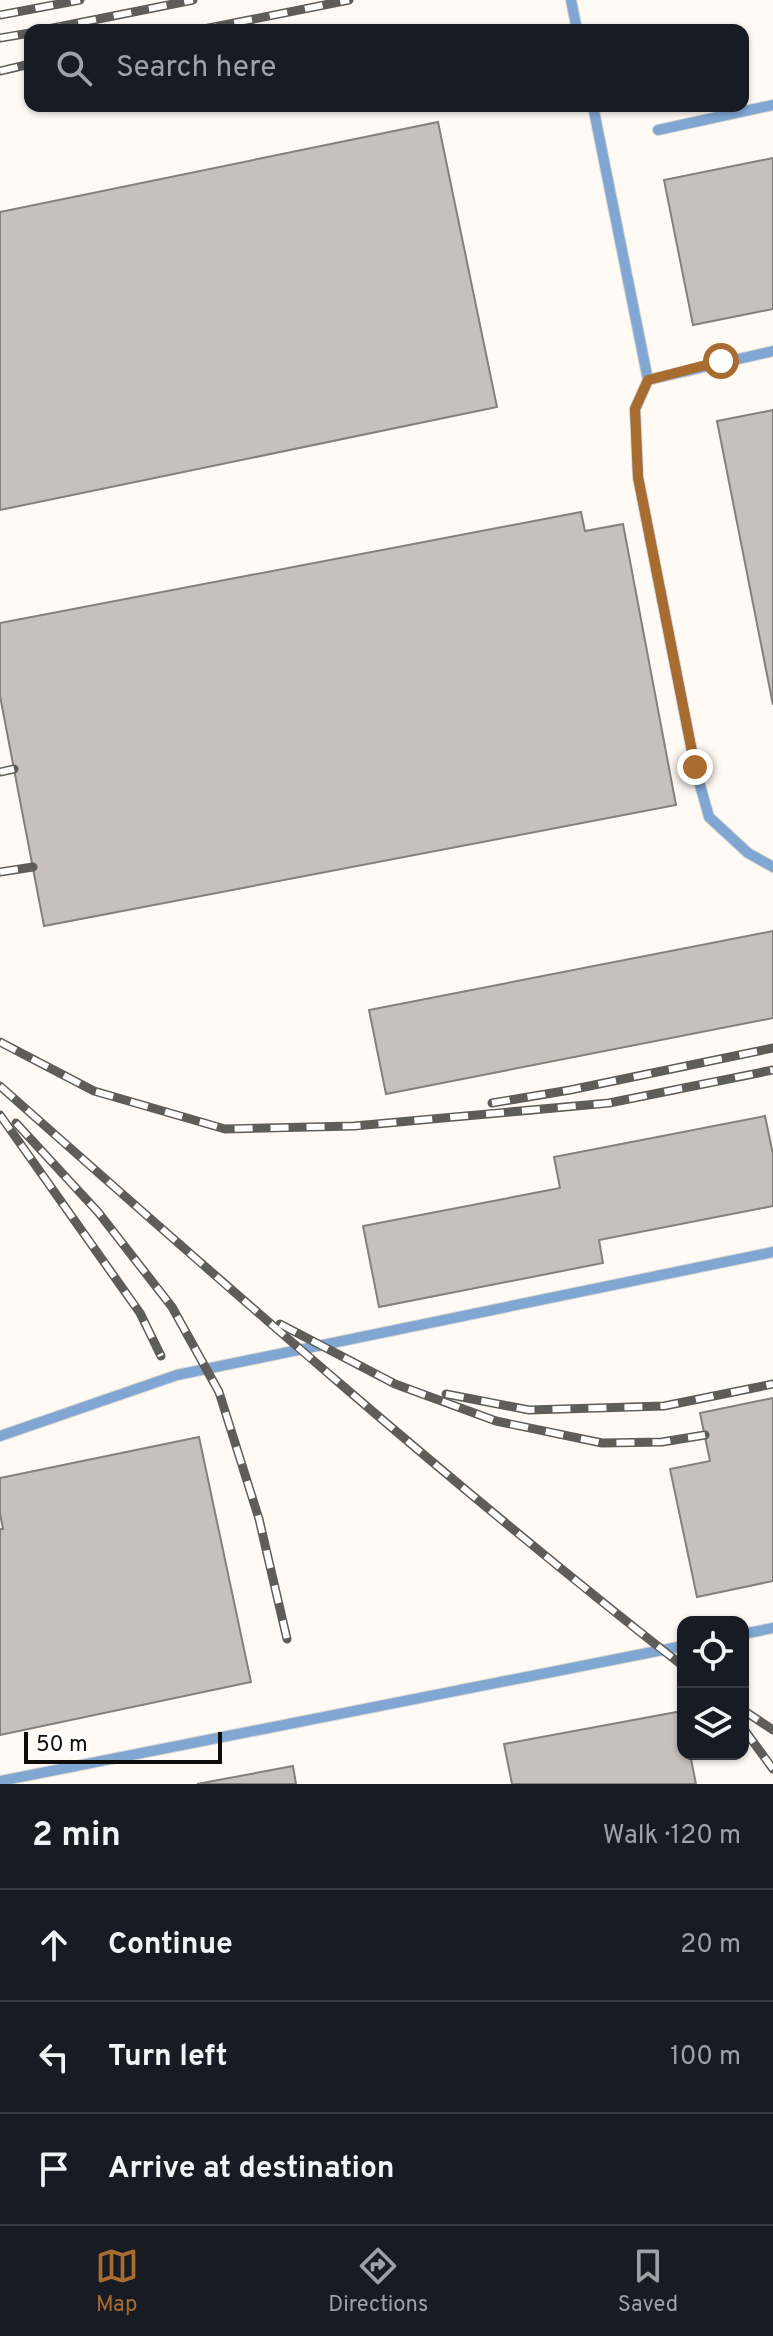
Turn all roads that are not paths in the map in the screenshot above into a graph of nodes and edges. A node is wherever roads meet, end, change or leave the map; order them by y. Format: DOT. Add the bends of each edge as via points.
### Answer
graph roads {
  1 [pos="571,0"];
  2 [pos="576,24"];
  3 [pos="773,105"];
  4 [pos="749,110"];
  5 [pos="594,112"];
  6 [pos="741,112"];
  7 [pos="658,130"];
  8 [pos="773,351"];
  9 [pos="648,380"];
  10 [pos="773,867"];
  11 [pos="773,1252"];
  12 [pos="0,1436"];
  13 [pos="773,1628"];
  14 [pos="749,1633"];
  15 [pos="677,1647"];
  16 [pos="0,1781"];
  1 -- 2 [label="lane"];
  3 -- 4 [label="lane"];
  5 -- 9 [label="lane"];
  6 -- 7 [label="lane"];
  8 -- 9 [label="lane"];
  9 -- 10 [label="lane" via="635,409 638,477 695,767 709,817 748,853"];
  11 -- 12 [label="lane" via="177,1375"];
  13 -- 14 [label="lane"];
  15 -- 16 [label="lane"];
}
